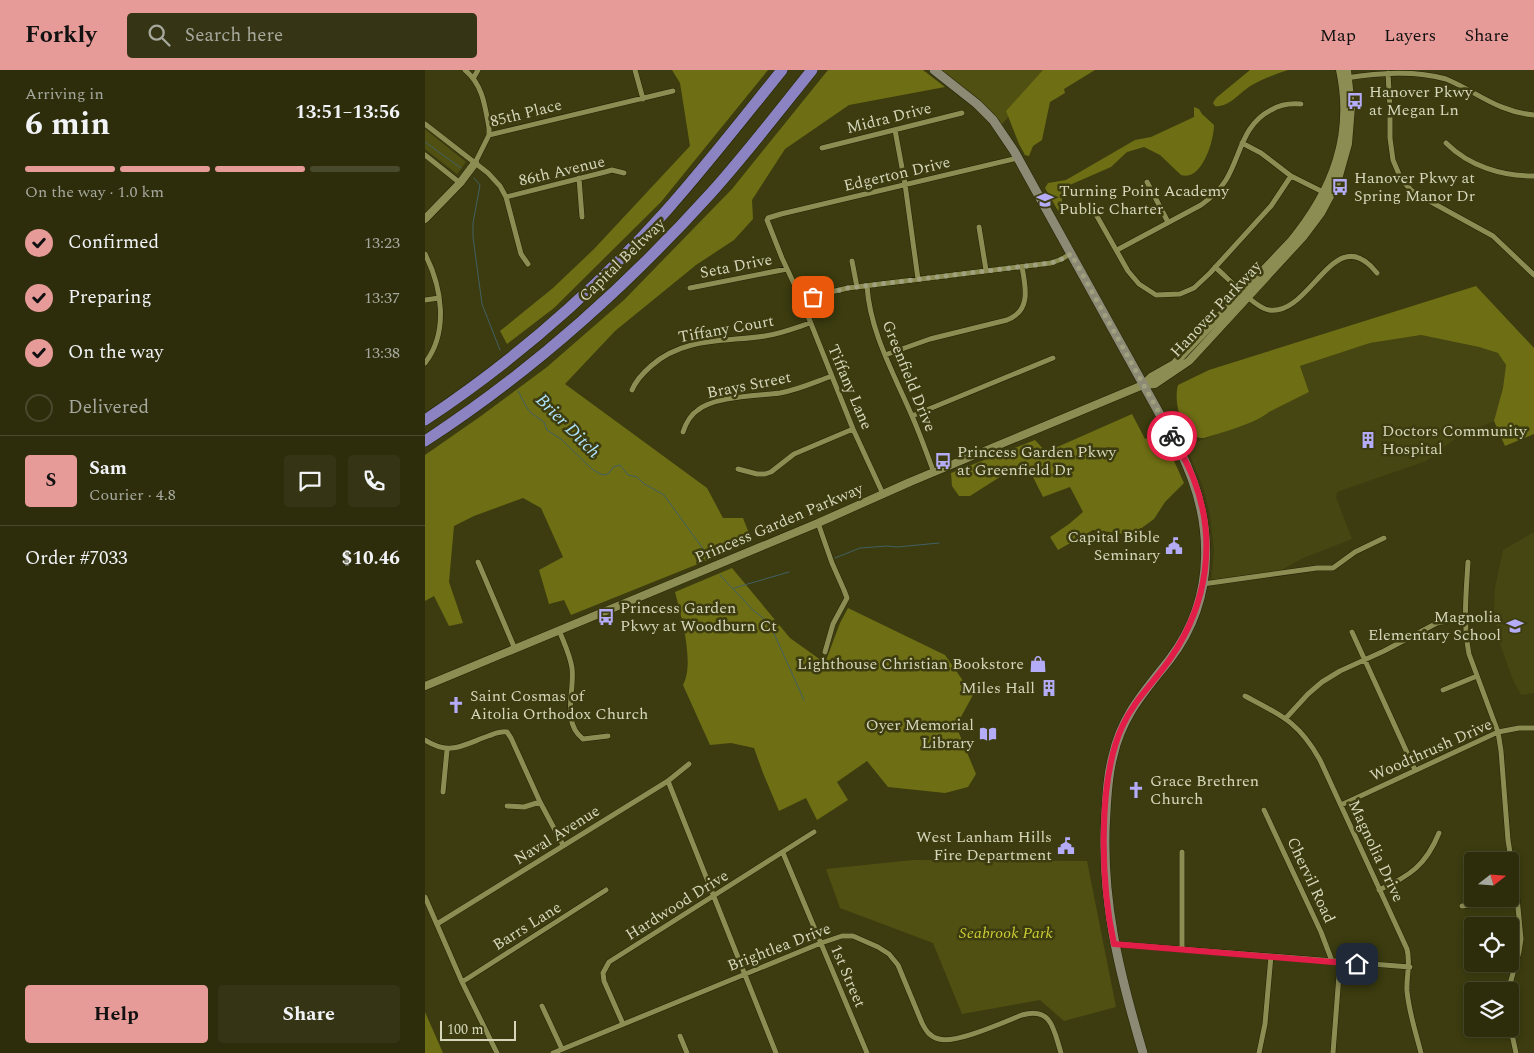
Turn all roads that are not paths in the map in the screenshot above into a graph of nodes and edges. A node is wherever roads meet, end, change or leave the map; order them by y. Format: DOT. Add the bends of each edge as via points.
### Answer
graph roads {
  1 [pos="465,70"];
  2 [pos="478,70"];
  3 [pos="635,70"];
  4 [pos="782,70"];
  5 [pos="812,70"];
  6 [pos="934,70"];
  7 [pos="1388,73"];
  8 [pos="1344,74"];
  9 [pos="474,77"];
  10 [pos="673,90"];
  11 [pos="643,99"];
  12 [pos="1301,104"];
  13 [pos="962,113"];
  14 [pos="1534,115"];
  15 [pos="425,124"];
  16 [pos="895,130"];
  17 [pos="489,135"];
  18 [pos="1241,143"];
  19 [pos="1446,143"];
  20 [pos="822,148"];
  21 [pos="425,156"];
  22 [pos="1018,158"];
  23 [pos="475,163"];
  24 [pos="624,173"];
  25 [pos="1291,176"];
  26 [pos="1534,176"];
  27 [pos="579,178"];
  28 [pos="1147,182"];
  29 [pos="460,183"];
  30 [pos="905,184"];
  31 [pos="1327,194"];
  32 [pos="506,197"];
  33 [pos="1094,210"];
  34 [pos="781,214"];
  35 [pos="582,217"];
  36 [pos="425,219"];
  37 [pos="1168,222"];
  38 [pos="979,227"];
  39 [pos="1117,250"];
  40 [pos="425,254"];
  41 [pos="1071,254"];
  42 [pos="853,261"];
  43 [pos="528,264"];
  44 [pos="1022,267"];
  45 [pos="1215,267"];
  46 [pos="787,269"];
  47 [pos="986,270"];
  48 [pos="1377,274"];
  49 [pos="1534,275"];
  50 [pos="918,279"];
  51 [pos="867,286"];
  52 [pos="857,287"];
  53 [pos="690,288"];
  54 [pos="1245,294"];
  55 [pos="439,298"];
  56 [pos="425,300"];
  57 [pos="802,301"];
  58 [pos="810,323"];
  59 [pos="885,355"];
  60 [pos="1053,358"];
  61 [pos="425,363"];
  62 [pos="831,376"];
  63 [pos="1143,384"];
  64 [pos="633,390"];
  65 [pos="912,416"];
  66 [pos="425,420"];
  67 [pos="853,429"];
  68 [pos="683,432"];
  69 [pos="425,441"];
  70 [pos="737,469"];
  71 [pos="934,473"];
  72 [pos="883,494"];
  73 [pos="818,523"];
  74 [pos="1385,538"];
  75 [pos="478,562"];
  76 [pos="1468,562"];
  77 [pos="1203,584"];
  78 [pos="1465,620"];
  79 [pos="559,630"];
  80 [pos="1351,632"];
  81 [pos="515,649"];
  82 [pos="825,652"];
  83 [pos="1363,661"];
  84 [pos="1477,676"];
  85 [pos="425,686"];
  86 [pos="1443,690"];
  87 [pos="1245,696"];
  88 [pos="1286,718"];
  89 [pos="1534,728"];
  90 [pos="1498,732"];
  91 [pos="608,736"];
  92 [pos="425,740"];
  93 [pos="447,750"];
  94 [pos="689,764"];
  95 [pos="1415,770"];
  96 [pos="668,781"];
  97 [pos="443,792"];
  98 [pos="539,802"];
  99 [pos="1341,804"];
  100 [pos="507,806"];
  101 [pos="1264,810"];
  102 [pos="814,832"];
  103 [pos="1439,833"];
  104 [pos="563,845"];
  105 [pos="1182,852"];
  106 [pos="1510,852"];
  107 [pos="783,853"];
  108 [pos="606,890"];
  109 [pos="1379,890"];
  110 [pos="713,896"];
  111 [pos="425,897"];
  112 [pos="1518,908"];
  113 [pos="437,924"];
  114 [pos="821,943"];
  115 [pos="1114,944"];
  116 [pos="1182,948"];
  117 [pos="1271,956"];
  118 [pos="1332,961"];
  119 [pos="1340,962"];
  120 [pos="1410,967"];
  121 [pos="744,974"];
  122 [pos="462,982"];
  123 [pos="1511,982"];
  124 [pos="542,1006"];
  125 [pos="623,1024"];
  126 [pos="680,1036"];
  127 [pos="1513,1037"];
  128 [pos="562,1049"];
  129 [pos="497,1053"];
  130 [pos="553,1053"];
  131 [pos="687,1053"];
  132 [pos="776,1053"];
  133 [pos="867,1053"];
  134 [pos="1061,1053"];
  135 [pos="1143,1053"];
  136 [pos="1259,1053"];
  137 [pos="1333,1053"];
  138 [pos="1421,1053"];
  139 [pos="1516,1053"];
  1 -- 9 [label="street"];
  2 -- 9 [label="street"];
  3 -- 11 [label="street"];
  4 -- 66 [label="highway, Capital Beltway" via="667,210 617,262 539,334"];
  5 -- 69 [label="highway, Capital Beltway" via="712,192 631,277 532,364"];
  6 -- 22 [label="main road" via="993,120"];
  7 -- 8 [label="street"];
  7 -- 14 [label="street" via="1413,72 1436,76 1502,109"];
  7 -- 49 [label="street" via="1391,153 1401,179 1422,197 1493,236"];
  8 -- 31 [label="street, Hanover Parkway" via="1351,107 1348,144 1343,165"];
  9 -- 17 [label="street" via="483,99"];
  10 -- 11 [label="street, 85th Place"];
  11 -- 17 [label="street, 85th Place"];
  12 -- 18 [label="street" via="1288,104 1265,113 1252,124"];
  13 -- 16 [label="street, Midra Drive"];
  15 -- 23 [label="street"];
  16 -- 20 [label="street, Midra Drive"];
  16 -- 30 [label="street"];
  17 -- 23 [label="street, 85th Place"];
  18 -- 25 [label="street" via="1261,153"];
  18 -- 37 [label="street" via="1218,191 1201,205"];
  19 -- 26 [label="street" via="1481,166 1506,174"];
  21 -- 29 [label="street"];
  22 -- 30 [label="street, Edgerton Drive"];
  22 -- 41 [label="main road"];
  23 -- 29 [label="street, 85th Place"];
  23 -- 32 [label="street" via="495,179"];
  24 -- 27 [label="street, 86th Avenue" via="612,170"];
  25 -- 31 [label="street"];
  25 -- 45 [label="street" via="1271,206"];
  27 -- 32 [label="street, 86th Avenue"];
  27 -- 35 [label="street"];
  28 -- 37 [label="street"];
  29 -- 36 [label="street, 85th Place"];
  30 -- 34 [label="street, Edgerton Drive"];
  30 -- 50 [label="street"];
  31 -- 54 [label="street, Hanover Parkway" via="1312,226"];
  32 -- 43 [label="street" via="519,247"];
  33 -- 39 [label="street"];
  34 -- 46 [label="street, Tiffany Lane" via="767,220"];
  37 -- 39 [label="street"];
  38 -- 47 [label="street"];
  39 -- 45 [label="street" via="1135,280 1148,292 1160,296 1189,291"];
  40 -- 55 [label="street" via="434,273"];
  41 -- 44 [label="street" via="1055,262"];
  41 -- 63 [label="main road"];
  42 -- 52 [label="street"];
  44 -- 47 [label="street"];
  44 -- 59 [label="street" via="1024,305 1016,316"];
  45 -- 54 [label="street"];
  46 -- 53 [label="street, Seta Drive"];
  46 -- 57 [label="street, Tiffany Lane"];
  47 -- 50 [label="street"];
  48 -- 54 [label="street" via="1364,260 1348,257 1331,265 1287,308 1269,310"];
  50 -- 51 [label="street"];
  51 -- 52 [label="street"];
  51 -- 59 [label="street, Greenfield Drive" via="870,309"];
  52 -- 57 [label="street"];
  54 -- 63 [label="street, Hanover Parkway" via="1201,350 1185,365 1155,384"];
  55 -- 56 [label="street"];
  55 -- 61 [label="street" via="437,336 433,352"];
  57 -- 58 [label="street, Tiffany Lane"];
  58 -- 62 [label="street, Tiffany Lane"];
  58 -- 64 [label="street, Tiffany Court" via="767,336 675,349 645,371"];
  59 -- 65 [label="street, Greenfield Drive"];
  60 -- 65 [label="street"];
  62 -- 67 [label="street, Tiffany Lane"];
  62 -- 68 [label="street, Brays Street" via="794,390 707,405 696,410"];
  63 -- 71 [label="street, Princess Garden Parkway"];
  63 -- 77 [label="main road" via="1197,489 1206,537"];
  65 -- 71 [label="street, Greenfield Drive"];
  67 -- 70 [label="street" via="795,454 771,472 757,474"];
  67 -- 72 [label="street, Tiffany Lane"];
  71 -- 72 [label="street, Princess Garden Parkway"];
  72 -- 73 [label="street, Princess Garden Parkway"];
  73 -- 79 [label="street, Princess Garden Parkway"];
  73 -- 82 [label="street" via="847,598 833,624"];
  74 -- 77 [label="street" via="1355,552 1333,568"];
  75 -- 81 [label="street"];
  76 -- 78 [label="street"];
  77 -- 115 [label="main road" via="1185,634 1131,709 1113,753 1104,854"];
  78 -- 83 [label="street" via="1437,623"];
  78 -- 84 [label="street" via="1469,654"];
  79 -- 81 [label="street, Princess Garden Parkway"];
  79 -- 91 [label="street" via="573,676 570,708 575,727 583,739"];
  80 -- 83 [label="street"];
  81 -- 85 [label="street, Princess Garden Parkway"];
  83 -- 88 [label="street" via="1322,682"];
  83 -- 95 [label="street"];
  84 -- 86 [label="street"];
  84 -- 90 [label="street"];
  87 -- 88 [label="street, Magnolia Drive"];
  88 -- 99 [label="street, Magnolia Drive" via="1312,747"];
  89 -- 90 [label="street, Woodthrush Drive"];
  90 -- 95 [label="street, Woodthrush Drive"];
  90 -- 106 [label="street"];
  92 -- 93 [label="street"];
  93 -- 97 [label="street"];
  93 -- 98 [label="street" via="507,732"];
  94 -- 96 [label="street, Naval Avenue"];
  95 -- 99 [label="street, Woodthrush Drive"];
  96 -- 104 [label="street, Naval Avenue"];
  96 -- 110 [label="street"];
  98 -- 100 [label="street"];
  98 -- 104 [label="street"];
  99 -- 109 [label="street, Magnolia Drive"];
  101 -- 118 [label="street, Chervil Road"];
  102 -- 107 [label="street, Hardwood Drive"];
  103 -- 109 [label="street" via="1417,868"];
  104 -- 113 [label="street, Naval Avenue"];
  105 -- 116 [label="street"];
  107 -- 110 [label="street, Hardwood Drive"];
  107 -- 114 [label="street, 1st Street"];
  108 -- 122 [label="street, Barrs Lane"];
  109 -- 120 [label="street, Magnolia Drive" via="1407,948"];
  110 -- 121 [label="street"];
  110 -- 125 [label="street, Hardwood Drive" via="605,967 604,981"];
  111 -- 113 [label="street"];
  112 -- 123 [label="street" via="1521,939"];
  113 -- 122 [label="street"];
  114 -- 121 [label="street, Brightlea Drive"];
  114 -- 133 [label="street, 1st Street"];
  114 -- 134 [label="street, Brightlea Drive" via="853,936 889,954 899,965 925,1030 935,1038 952,1040 1034,1012 1048,1019"];
  115 -- 116 [label="street"];
  115 -- 135 [label="main road"];
  116 -- 117 [label="street"];
  117 -- 118 [label="street"];
  117 -- 136 [label="street"];
  118 -- 119 [label="street"];
  119 -- 120 [label="street"];
  119 -- 137 [label="street"];
  120 -- 138 [label="street, Magnolia Drive" via="1407,980 1409,1000"];
  121 -- 125 [label="street, Brightlea Drive"];
  121 -- 132 [label="street"];
  122 -- 129 [label="street"];
  124 -- 128 [label="street"];
  125 -- 128 [label="street, Brightlea Drive"];
  126 -- 131 [label="street"];
  127 -- 139 [label="street"];
  128 -- 130 [label="street, Brightlea Drive"];
}
